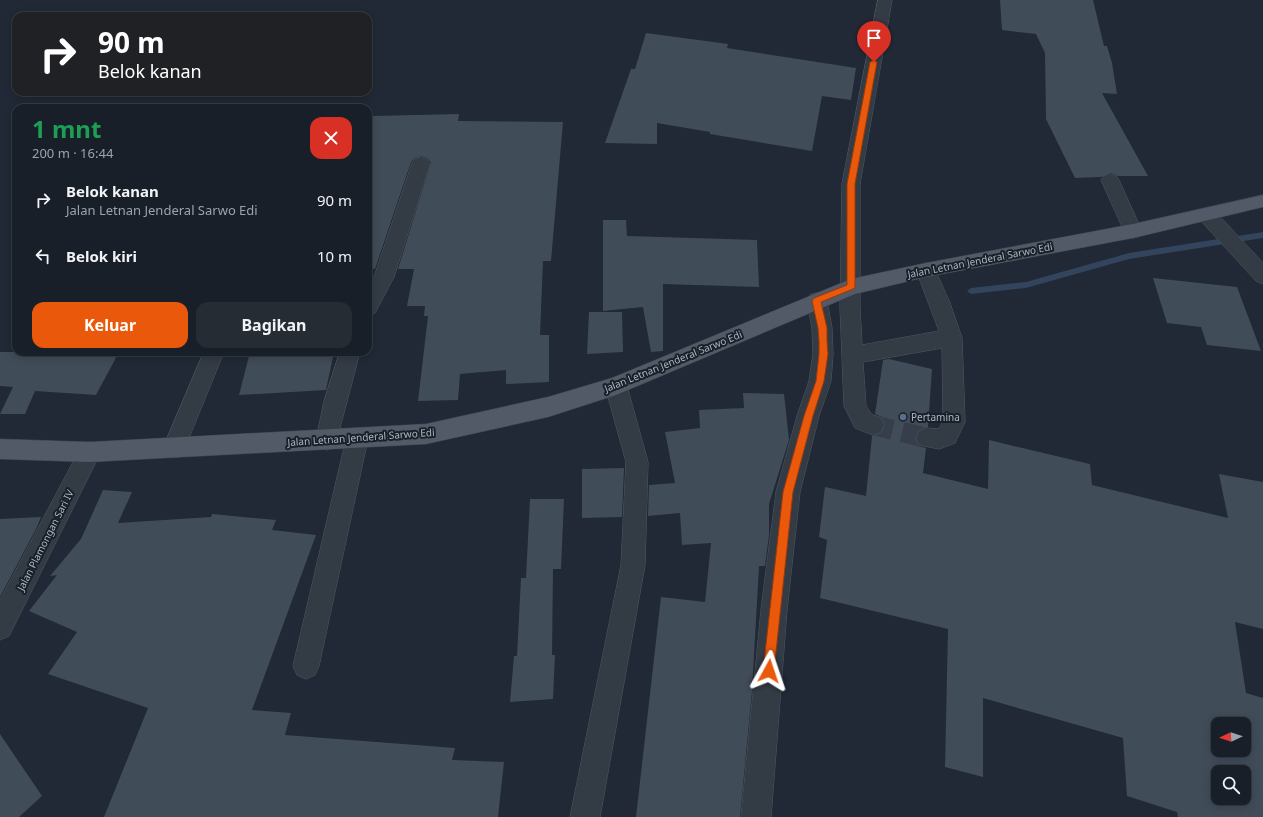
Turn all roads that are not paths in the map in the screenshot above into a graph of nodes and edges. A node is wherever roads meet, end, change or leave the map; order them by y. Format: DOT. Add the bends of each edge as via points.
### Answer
graph roads {
  1 [pos="885,0"];
  2 [pos="422,163"];
  3 [pos="1110,180"];
  4 [pos="1263,201"];
  5 [pos="1213,220"];
  6 [pos="1133,231"];
  7 [pos="926,270"];
  8 [pos="1263,276"];
  9 [pos="851,287"];
  10 [pos="372,300"];
  11 [pos="816,301"];
  12 [pos="952,338"];
  13 [pos="212,356"];
  14 [pos="349,356"];
  15 [pos="853,356"];
  16 [pos="616,386"];
  17 [pos="873,425"];
  18 [pos="927,438"];
  19 [pos="357,439"];
  20 [pos="328,440"];
  21 [pos="174,448"];
  22 [pos="0,449"];
  23 [pos="90,452"];
  24 [pos="0,627"];
  25 [pos="306,666"];
  26 [pos="585,817"];
  27 [pos="756,817"];
  1 -- 9 [label="street" via="851,184"];
  2 -- 10 [label="street" via="384,277"];
  3 -- 6 [label="street"];
  4 -- 5 [label="main road, Jalan Letnan Jenderal Sarwo Edi"];
  5 -- 6 [label="main road, Jalan Letnan Jenderal Sarwo Edi"];
  5 -- 8 [label="street"];
  6 -- 7 [label="main road, Jalan Letnan Jenderal Sarwo Edi"];
  7 -- 9 [label="main road, Jalan Letnan Jenderal Sarwo Edi"];
  7 -- 12 [label="street"];
  9 -- 11 [label="main road, Jalan Letnan Jenderal Sarwo Edi"];
  9 -- 15 [label="street"];
  11 -- 16 [label="main road, Jalan Letnan Jenderal Sarwo Edi"];
  11 -- 27 [label="street" via="822,328 823,361 820,381 788,492 774,610"];
  12 -- 15 [label="street"];
  12 -- 18 [label="street" via="954,422 947,436 938,439"];
  13 -- 21 [label="street"];
  14 -- 20 [label="street"];
  15 -- 17 [label="street" via="855,406 858,417 863,422"];
  16 -- 19 [label="main road, Jalan Letnan Jenderal Sarwo Edi" via="548,407 426,434"];
  16 -- 26 [label="street" via="637,462 633,565"];
  19 -- 20 [label="main road, Jalan Letnan Jenderal Sarwo Edi"];
  19 -- 25 [label="street"];
  20 -- 21 [label="main road, Jalan Letnan Jenderal Sarwo Edi"];
  21 -- 23 [label="main road, Jalan Letnan Jenderal Sarwo Edi"];
  22 -- 23 [label="main road, Jalan Letnan Jenderal Sarwo Edi"];
  23 -- 24 [label="street, Jalan Plamongan Sari IV"];
}
